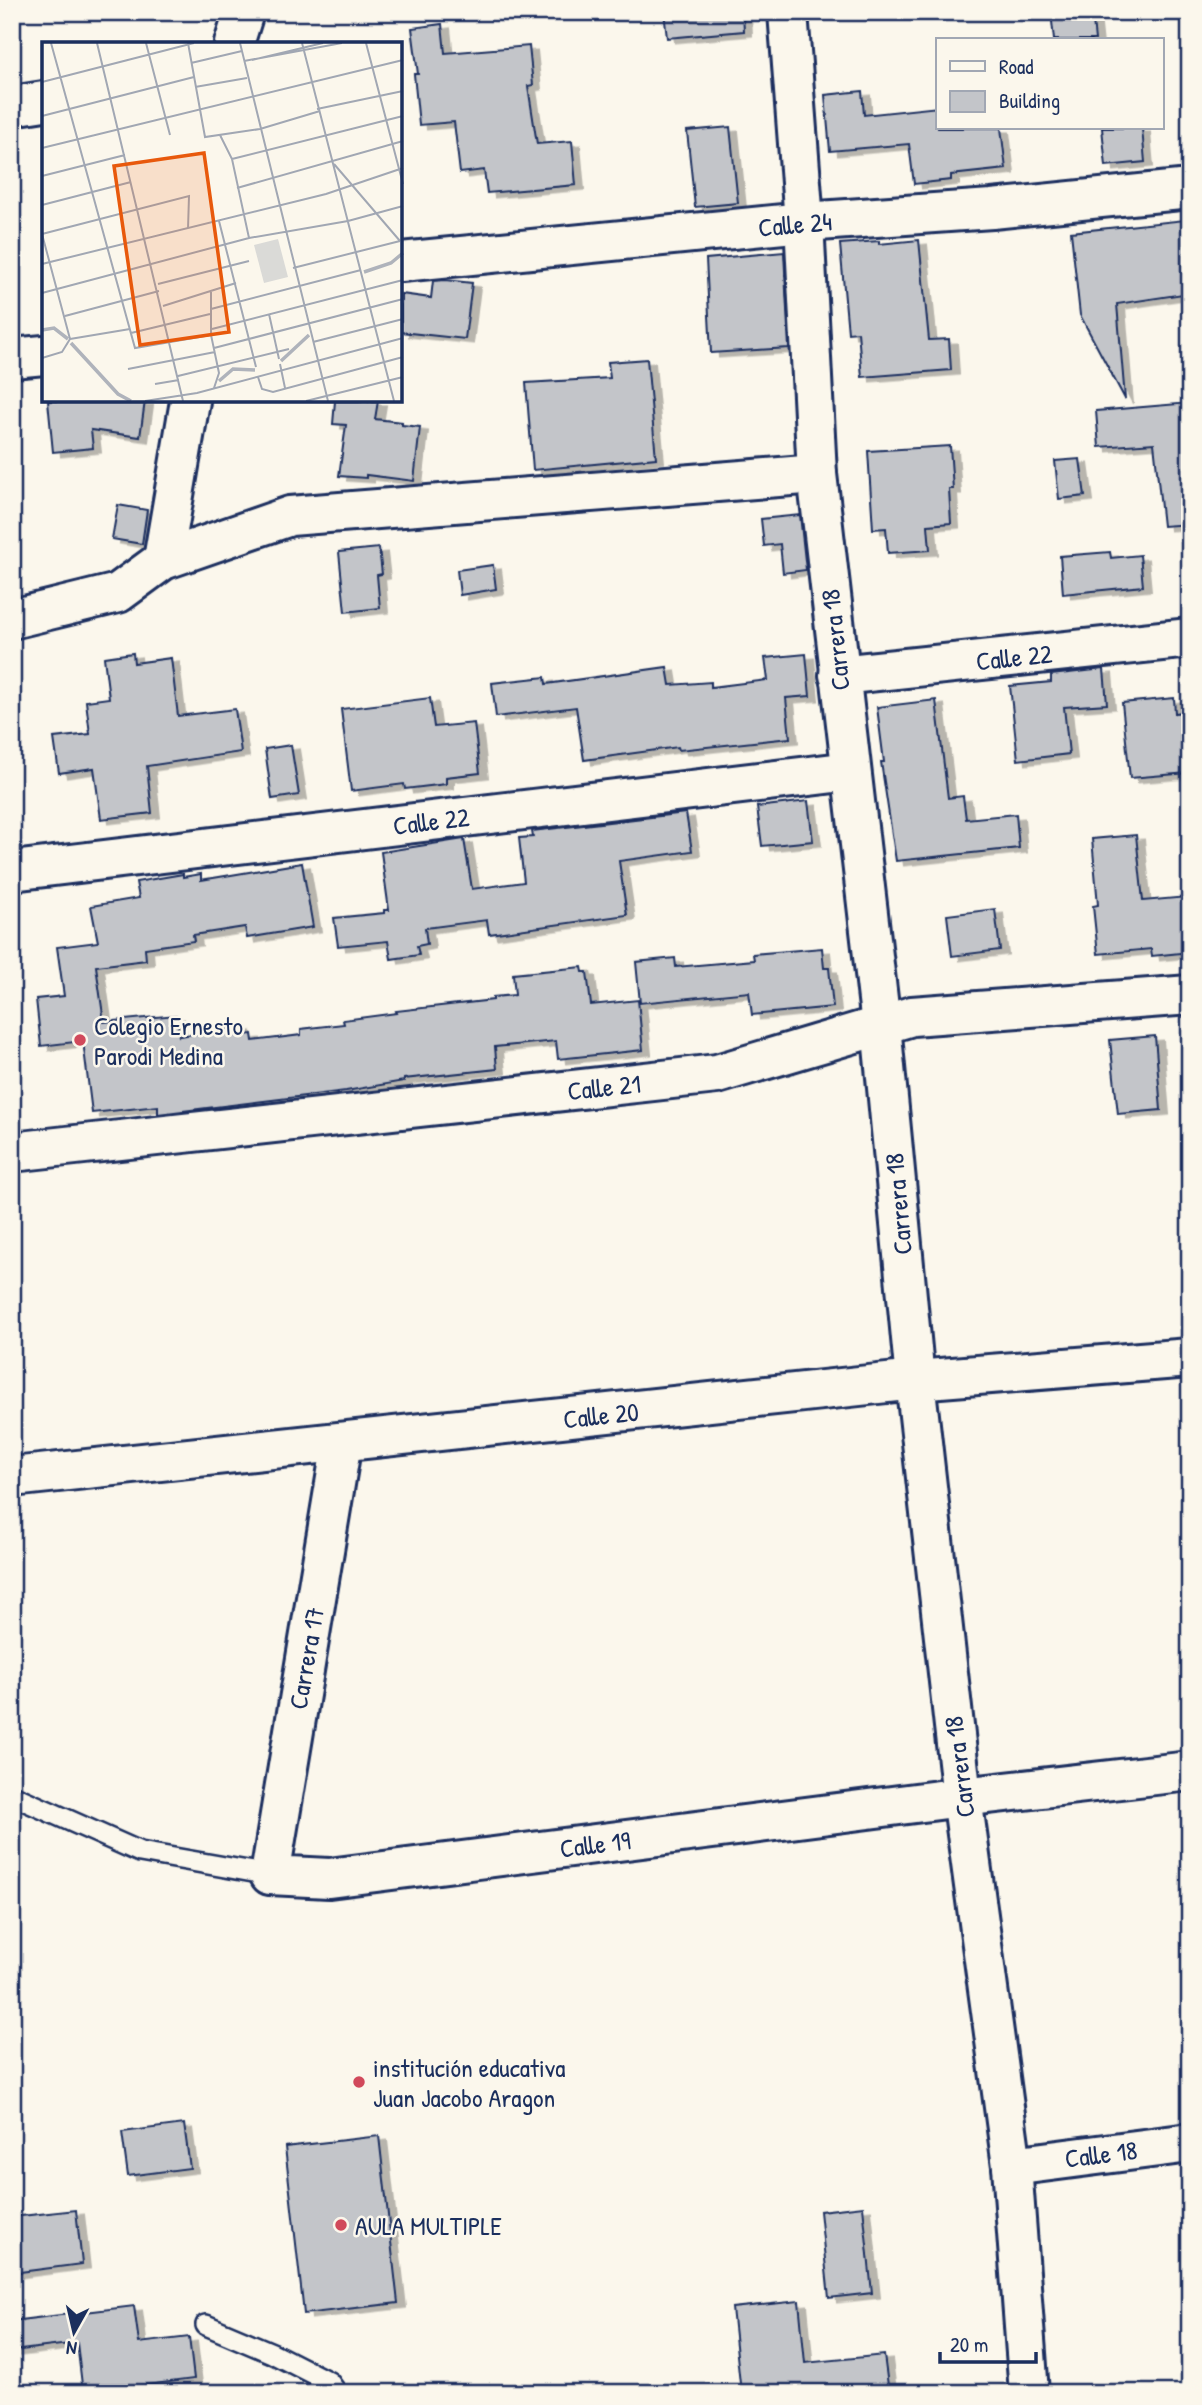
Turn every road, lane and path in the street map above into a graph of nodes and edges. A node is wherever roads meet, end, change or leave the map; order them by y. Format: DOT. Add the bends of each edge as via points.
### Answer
graph roads {
  1 [pos="244,12"];
  2 [pos="788,12"];
  3 [pos="235,42"];
  4 [pos="42,101"];
  5 [pos="12,106"];
  6 [pos="1190,189"];
  7 [pos="804,222"];
  8 [pos="402,262"];
  9 [pos="42,355"];
  10 [pos="12,358"];
  11 [pos="190,402"];
  12 [pos="817,474"];
  13 [pos="163,560"];
  14 [pos="12,619"];
  15 [pos="1190,638"];
  16 [pos="839,676"];
  17 [pos="850,771"];
  18 [pos="12,871"];
  19 [pos="1190,995"];
  20 [pos="881,1025"];
  21 [pos="12,1152"];
  22 [pos="1190,1358"];
  23 [pos="915,1380"];
  24 [pos="342,1442"];
  25 [pos="12,1477"];
  26 [pos="1190,1772"];
  27 [pos="12,1795"];
  28 [pos="962,1797"];
  29 [pos="270,1875"];
  30 [pos="1190,2143"];
  31 [pos="1012,2166"];
  32 [pos="206,2325"];
  33 [pos="337,2393"];
  34 [pos="1029,2393"];
  1 -- 3 [label="street"];
  2 -- 7 [label="street, Carrera 18"];
  4 -- 5 [label="street"];
  6 -- 7 [label="street, Calle 24"];
  7 -- 8 [label="street, Calle 24"];
  7 -- 12 [label="street, Carrera 18"];
  9 -- 10 [label="street"];
  11 -- 13 [label="street"];
  12 -- 13 [label="street" via="289,516"];
  12 -- 16 [label="street, Carrera 18"];
  13 -- 14 [label="street" via="118,593"];
  15 -- 16 [label="street, Calle 22"];
  16 -- 17 [label="street, Carrera 18"];
  17 -- 18 [label="street, Calle 22"];
  17 -- 20 [label="street, Carrera 18"];
  19 -- 20 [label="street, Calle 21" via="912,1016"];
  20 -- 21 [label="street, Calle 21" via="718,1074"];
  20 -- 23 [label="street, Carrera 18"];
  22 -- 23 [label="street, Calle 20"];
  23 -- 24 [label="street, Calle 20"];
  23 -- 28 [label="street, Carrera 18"];
  24 -- 25 [label="street, Calle 20"];
  24 -- 29 [label="street, Carrera 17"];
  26 -- 28 [label="street, Calle 19"];
  27 -- 29 [label="lane, Calle 19" via="140,1852"];
  28 -- 29 [label="street, Calle 19" via="328,1878"];
  28 -- 31 [label="street, Carrera 18"];
  30 -- 31 [label="street, Calle 18"];
  31 -- 34 [label="street, Carrera 18"];
  32 -- 33 [label="lane" via="329,2382"];
}
